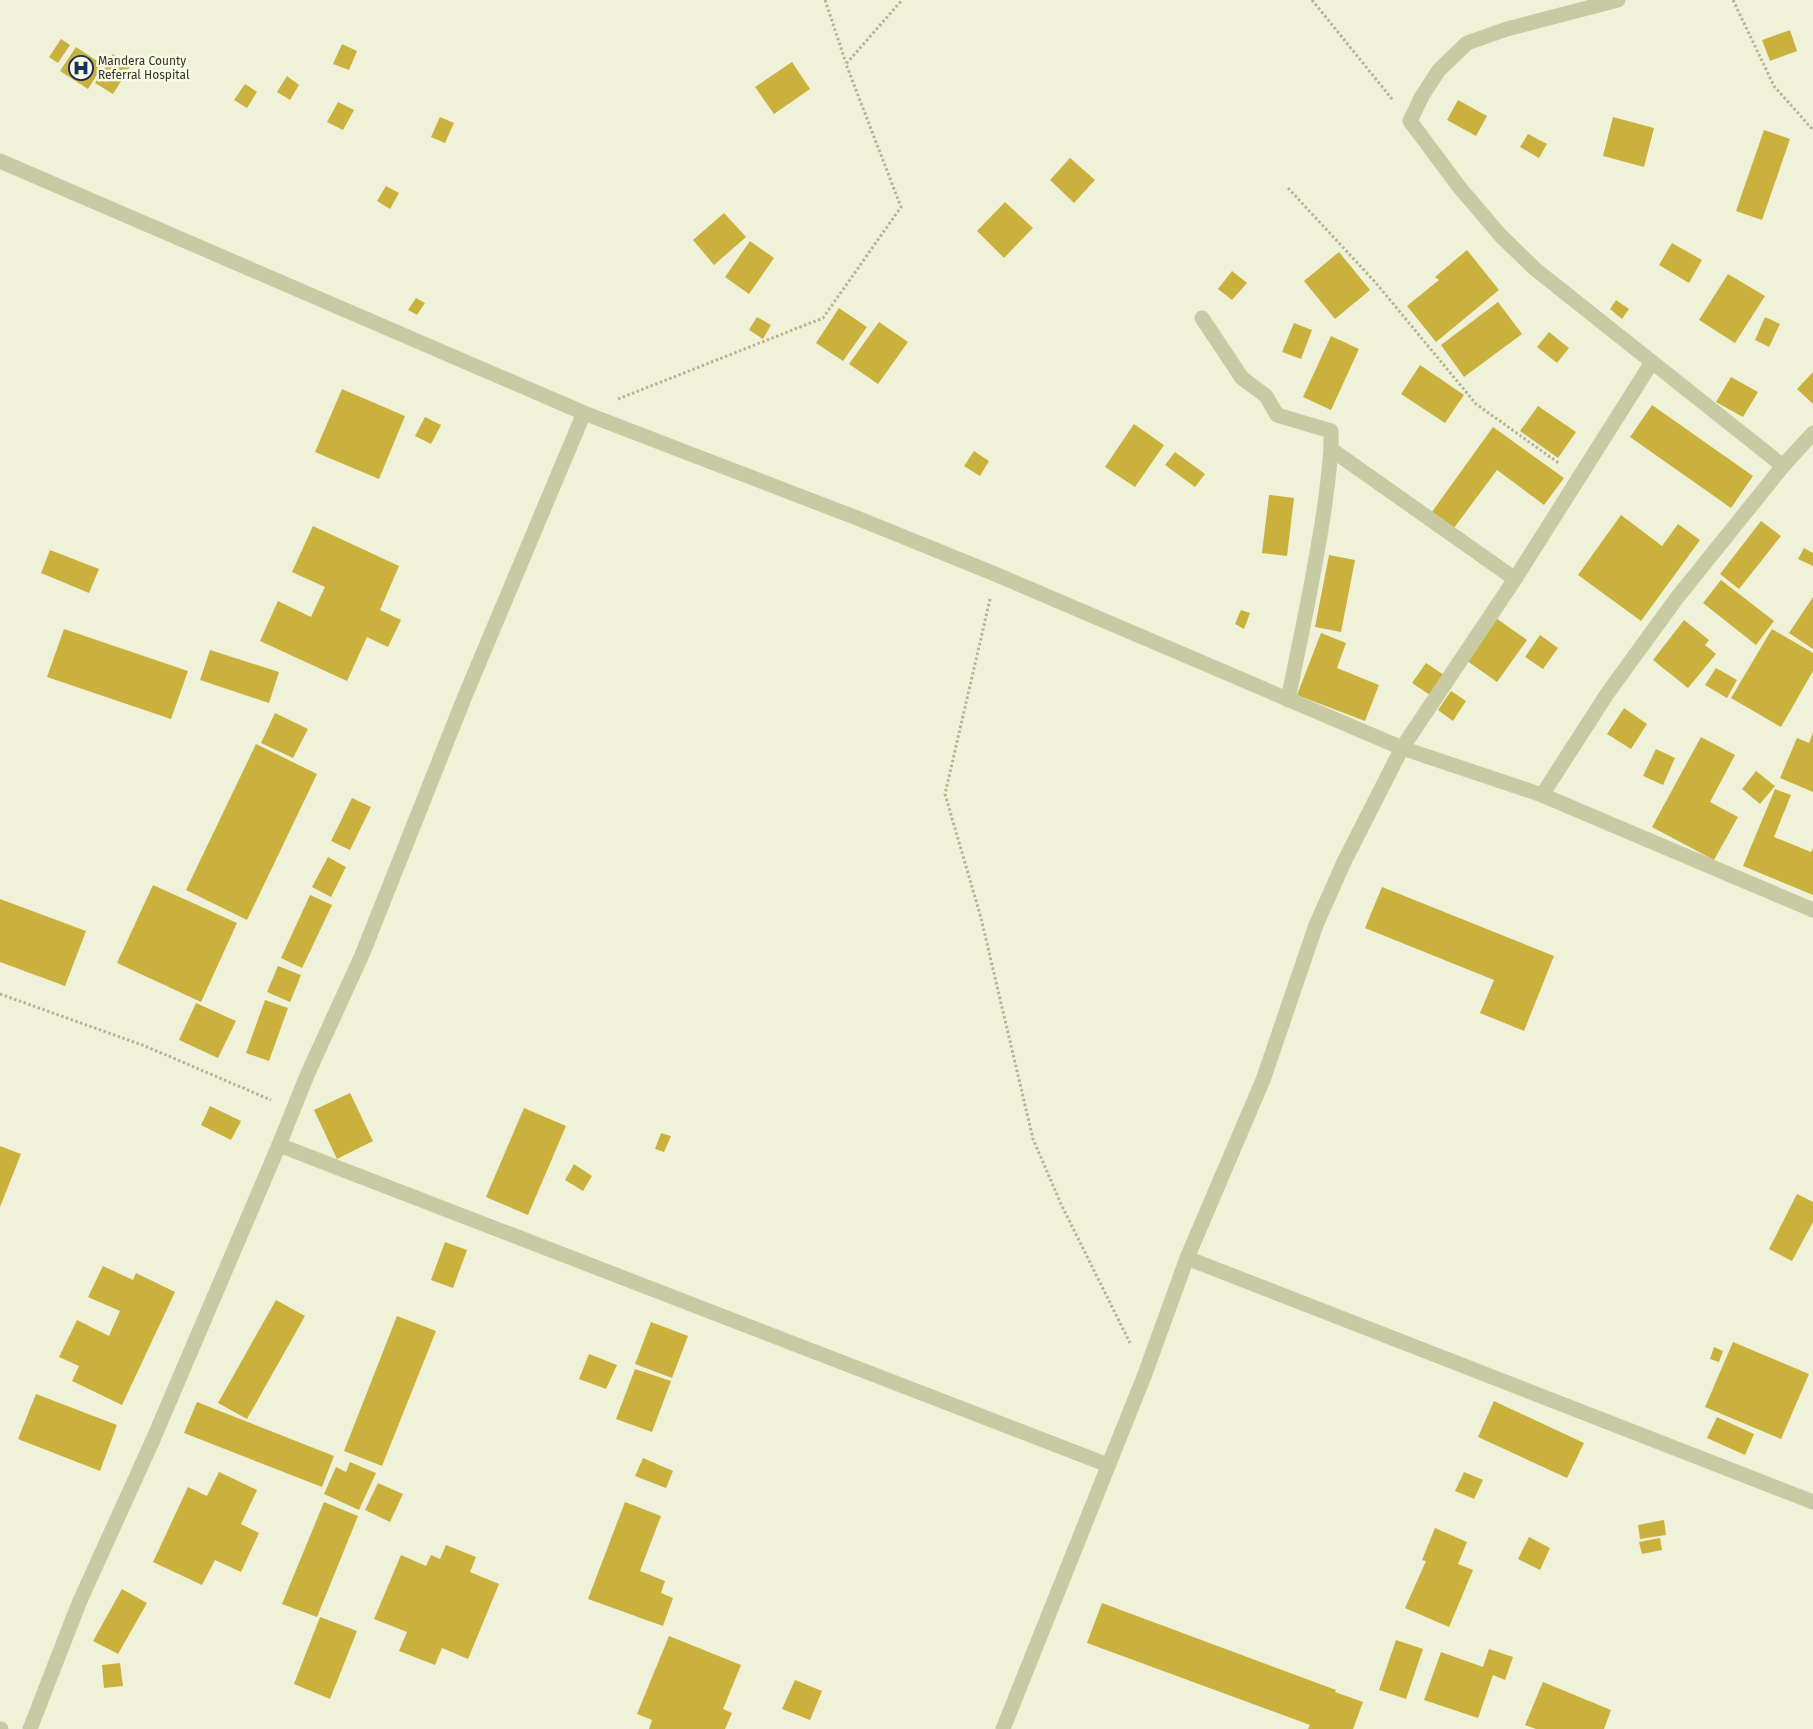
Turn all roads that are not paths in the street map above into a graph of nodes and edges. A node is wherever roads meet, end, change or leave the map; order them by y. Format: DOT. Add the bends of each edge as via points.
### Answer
graph roads {
  1 [pos="1618,0"];
  2 [pos="0,161"];
  3 [pos="1202,318"];
  4 [pos="1652,362"];
  5 [pos="584,413"];
  6 [pos="1812,437"];
  7 [pos="1332,450"];
  8 [pos="1783,466"];
  9 [pos="1515,579"];
  10 [pos="1288,700"];
  11 [pos="1402,748"];
  12 [pos="1542,795"];
  13 [pos="1813,910"];
  14 [pos="279,1145"];
  15 [pos="1187,1258"];
  16 [pos="1108,1465"];
  17 [pos="1813,1502"];
  18 [pos="30,1729"];
  19 [pos="1003,1729"];
  1 -- 4 [label="street" via="1507,29 1467,44 1439,70 1410,121 1501,236 1535,269"];
  2 -- 5 [label="street"];
  3 -- 7 [label="street" via="1242,378 1266,396 1277,415 1331,431"];
  4 -- 8 [label="street"];
  4 -- 9 [label="street"];
  5 -- 10 [label="street" via="995,574"];
  5 -- 14 [label="street" via="465,696 362,955"];
  6 -- 8 [label="street"];
  7 -- 9 [label="street"];
  7 -- 10 [label="street" via="1315,565"];
  8 -- 12 [label="street" via="1676,599 1607,694"];
  9 -- 11 [label="street"];
  10 -- 11 [label="street"];
  11 -- 12 [label="street"];
  11 -- 15 [label="street" via="1344,862 1316,926 1263,1080"];
  12 -- 13 [label="street"];
  14 -- 16 [label="street"];
  14 -- 18 [label="street" via="79,1603"];
  15 -- 16 [label="street"];
  15 -- 17 [label="street"];
  16 -- 19 [label="street"];
}
